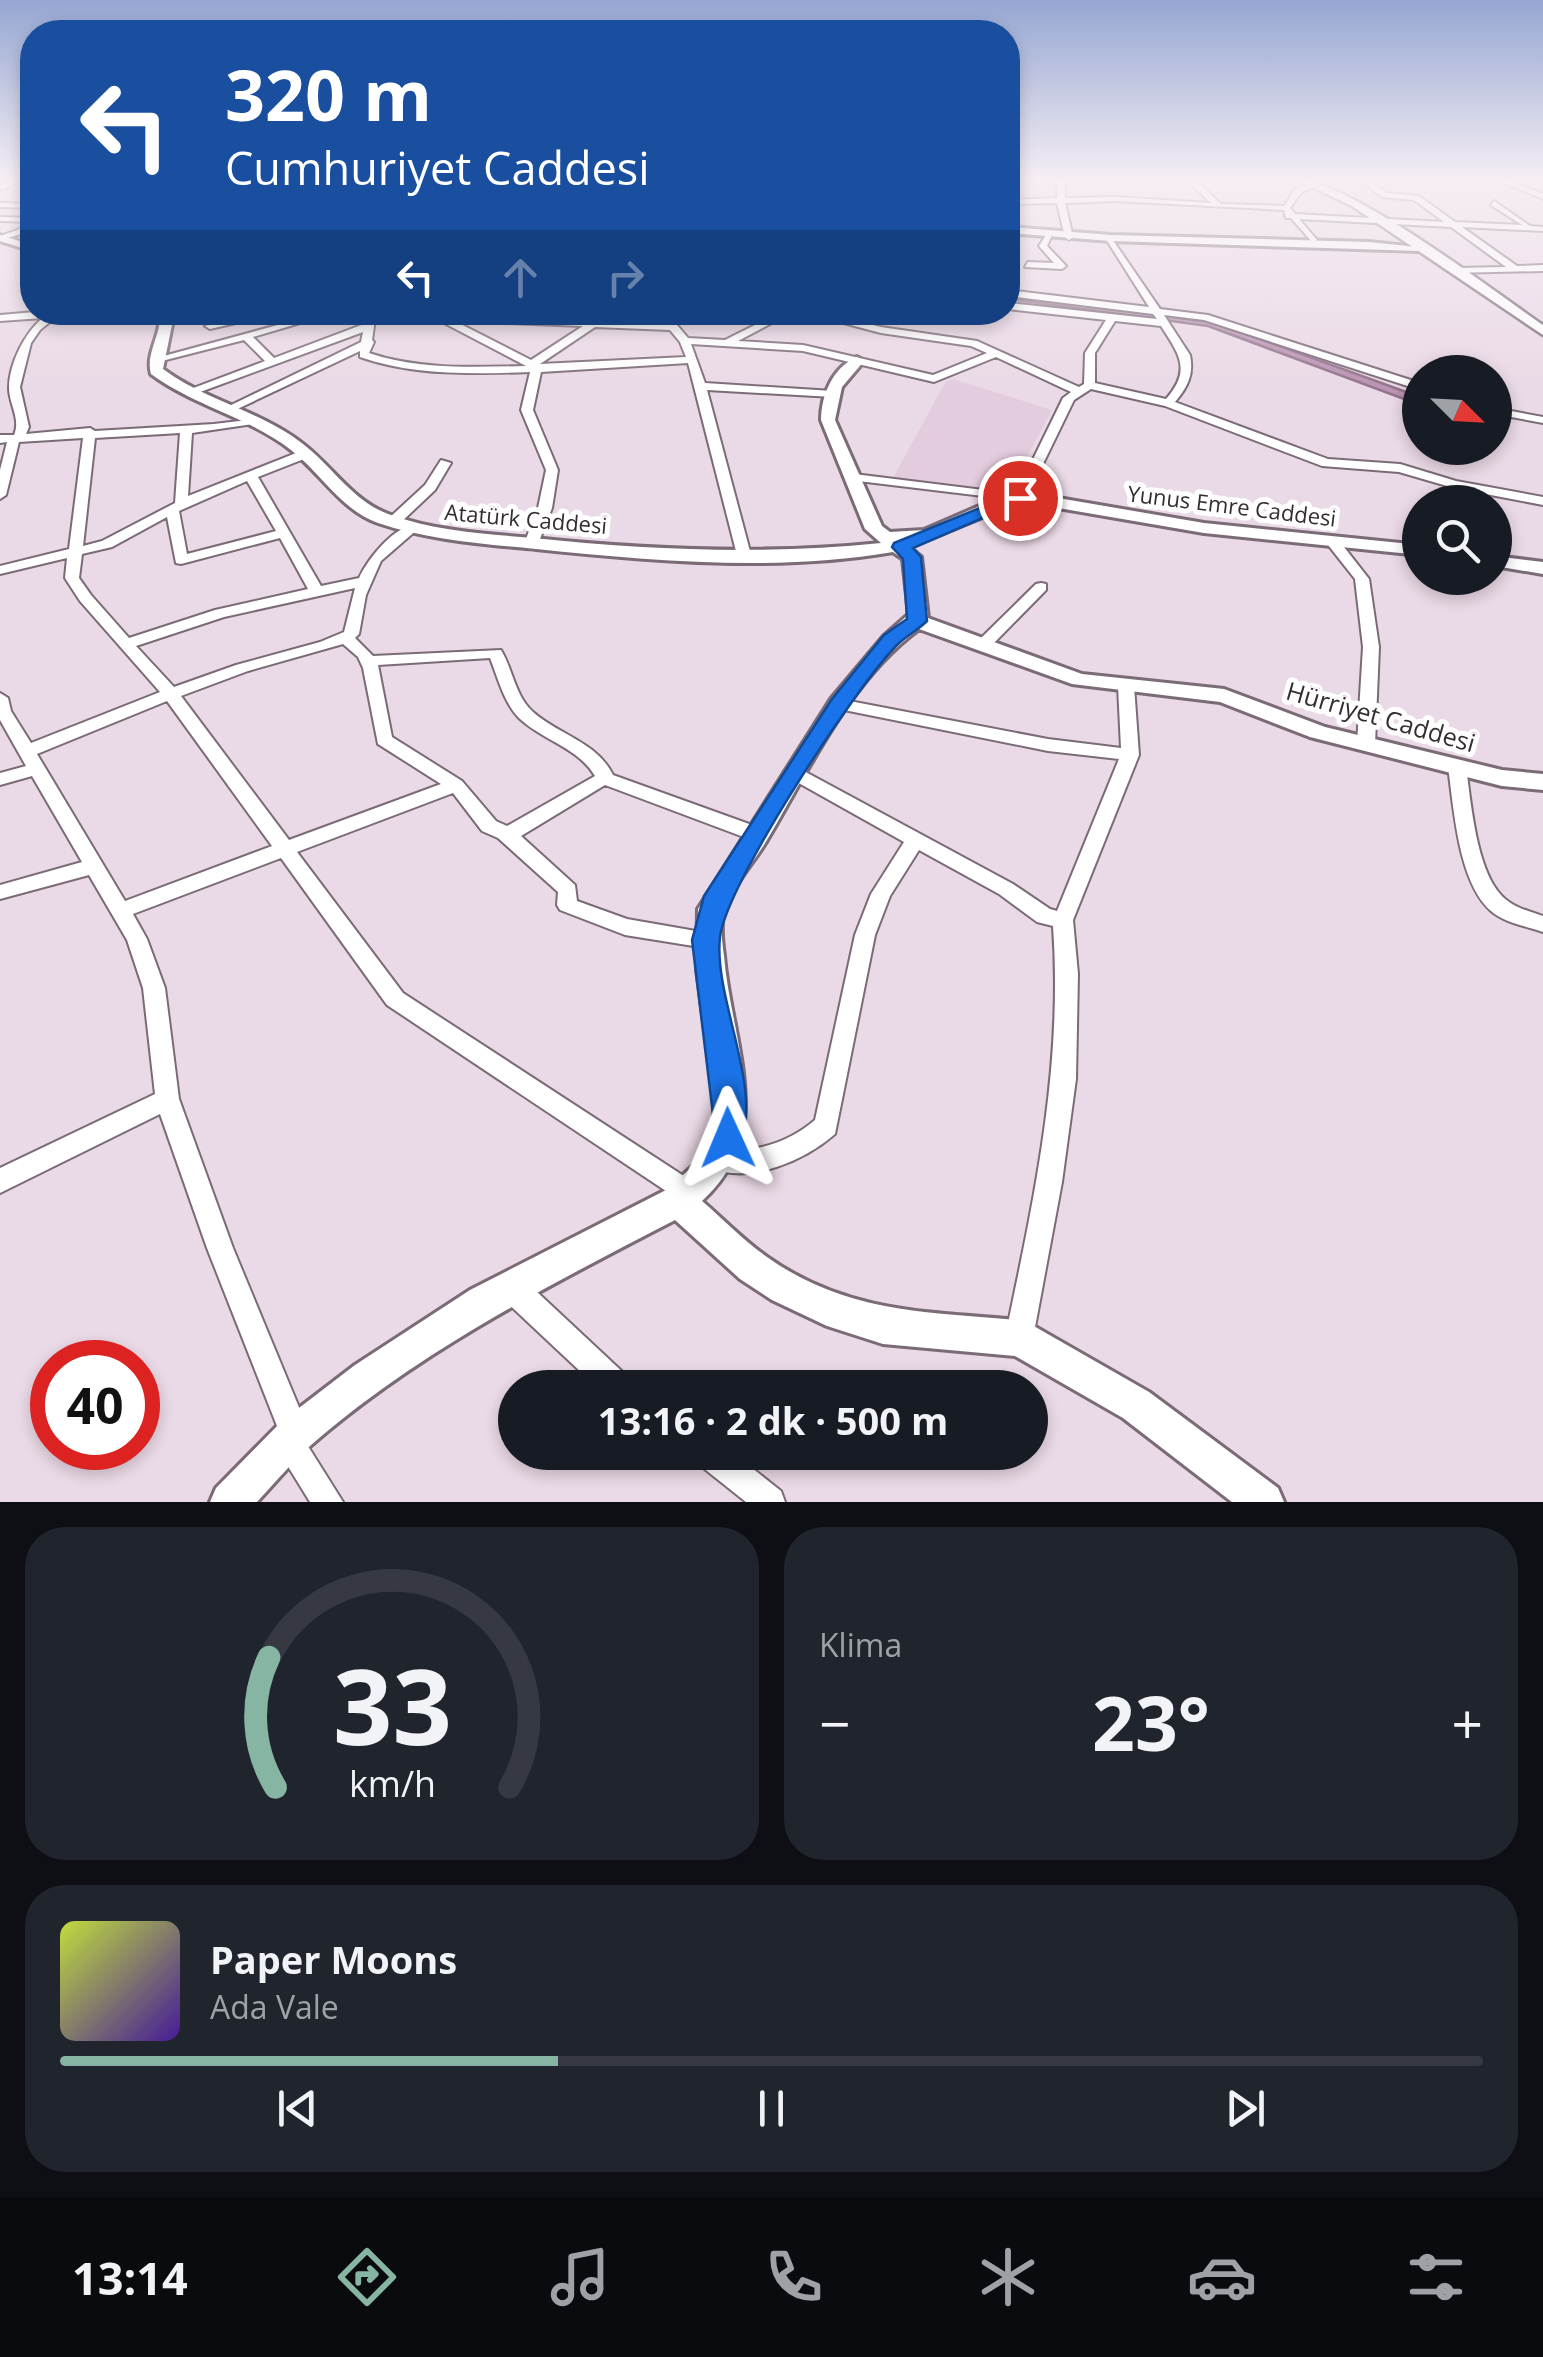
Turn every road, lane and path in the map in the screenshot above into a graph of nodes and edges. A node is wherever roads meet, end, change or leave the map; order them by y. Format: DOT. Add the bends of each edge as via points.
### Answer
graph roads {
  1 [pos="1047,250"];
  2 [pos="1118,250"];
  3 [pos="1424,250"];
  4 [pos="1487,250"];
  5 [pos="1028,265"];
  6 [pos="1543,268"];
  7 [pos="1515,269"];
  8 [pos="1455,271"];
  9 [pos="1020,294"];
  10 [pos="1020,307"];
  11 [pos="1157,308"];
  12 [pos="1112,318"];
  13 [pos="1164,324"];
  14 [pos="43,325"];
  15 [pos="167,325"];
  16 [pos="215,325"];
  17 [pos="284,325"];
  18 [pos="455,325"];
  19 [pos="494,325"];
  20 [pos="593,325"];
  21 [pos="619,325"];
  22 [pos="761,325"];
  23 [pos="860,325"];
  24 [pos="210,326"];
  25 [pos="369,326"];
  26 [pos="1538,326"];
  27 [pos="670,327"];
  28 [pos="474,334"];
  29 [pos="246,336"];
  30 [pos="368,342"];
  31 [pos="685,342"];
  32 [pos="729,342"];
  33 [pos="994,354"];
  34 [pos="154,360"];
  35 [pos="690,360"];
  36 [pos="272,361"];
  37 [pos="857,362"];
  38 [pos="534,366"];
  39 [pos="1402,381"];
  40 [pos="702,386"];
  41 [pos="1084,388"];
  42 [pos="192,392"];
  43 [pos="833,394"];
  44 [pos="1168,403"];
  45 [pos="231,409"];
  46 [pos="1512,414"];
  47 [pos="1543,420"];
  48 [pos="253,421"];
  49 [pos="186,429"];
  50 [pos="90,432"];
  51 [pos="11,438"];
  52 [pos="305,454"];
  53 [pos="446,463"];
  54 [pos="250,474"];
  55 [pos="850,476"];
  56 [pos="0,495"];
  57 [pos="1020,498"];
  58 [pos="1543,501"];
  59 [pos="177,509"];
  60 [pos="392,522"];
  61 [pos="412,528"];
  62 [pos="284,533"];
  63 [pos="1332,540"];
  64 [pos="898,542"];
  65 [pos="531,544"];
  66 [pos="1402,548"];
  67 [pos="73,553"];
  68 [pos="744,556"];
  69 [pos="1512,563"];
  70 [pos="1543,568"];
  71 [pos="0,570"];
  72 [pos="365,581"];
  73 [pos="1041,587"];
  74 [pos="316,590"];
  75 [pos="917,621"];
  76 [pos="344,638"];
  77 [pos="126,644"];
  78 [pos="983,645"];
  79 [pos="372,661"];
  80 [pos="1126,686"];
  81 [pos="170,692"];
  82 [pos="0,698"];
  83 [pos="839,704"];
  84 [pos="1366,744"];
  85 [pos="1130,756"];
  86 [pos="32,760"];
  87 [pos="1458,767"];
  88 [pos="794,774"];
  89 [pos="0,779"];
  90 [pos="606,779"];
  91 [pos="1543,782"];
  92 [pos="456,785"];
  93 [pos="505,833"];
  94 [pos="756,834"];
  95 [pos="916,839"];
  96 [pos="285,850"];
  97 [pos="94,866"];
  98 [pos="0,892"];
  99 [pos="123,910"];
  100 [pos="1062,920"];
  101 [pos="1543,924"];
  102 [pos="706,940"];
  103 [pos="166,1099"];
  104 [pos="718,1160"];
  105 [pos="0,1180"];
  106 [pos="682,1197"];
  107 [pos="511,1286"];
  108 [pos="1018,1338"];
  109 [pos="600,1370"];
  110 [pos="292,1438"];
  111 [pos="730,1470"];
  112 [pos="230,1502"];
  113 [pos="328,1502"];
  114 [pos="770,1502"];
  115 [pos="1264,1502"];
  1 -- 5 [label="street" via="1062,266"];
  2 -- 11 [label="street"];
  3 -- 8 [label="main road"];
  4 -- 7 [label="street"];
  6 -- 7 [label="street"];
  7 -- 8 [label="street"];
  8 -- 26 [label="main road"];
  9 -- 11 [label="street"];
  10 -- 12 [label="street"];
  11 -- 13 [label="street"];
  11 -- 39 [label="street" via="1228,322"];
  12 -- 13 [label="street"];
  12 -- 41 [label="street" via="1090,353"];
  13 -- 44 [label="street" via="1188,368"];
  14 -- 51 [label="street" via="28,338 15,382 22,428"];
  15 -- 34 [label="street"];
  16 -- 24 [label="street"];
  17 -- 29 [label="street"];
  18 -- 28 [label="street"];
  19 -- 28 [label="street"];
  20 -- 38 [label="street"];
  21 -- 27 [label="street"];
  22 -- 32 [label="street"];
  23 -- 33 [label="street" via="973,344"];
  25 -- 30 [label="street"];
  25 -- 36 [label="street"];
  27 -- 31 [label="street"];
  28 -- 38 [label="street"];
  29 -- 34 [label="street"];
  29 -- 36 [label="street"];
  30 -- 38 [label="street" via="364,356 403,366"];
  30 -- 45 [label="street"];
  31 -- 32 [label="street"];
  31 -- 35 [label="street"];
  32 -- 37 [label="street" via="803,348"];
  33 -- 37 [label="street" via="934,378"];
  33 -- 41 [label="street"];
  34 -- 42 [label="street, Atatürk Caddesi" via="160,374"];
  35 -- 38 [label="street" via="606,369"];
  35 -- 40 [label="street"];
  36 -- 42 [label="street"];
  37 -- 43 [label="street"];
  38 -- 65 [label="street" via="527,410 552,470"];
  40 -- 43 [label="street"];
  40 -- 68 [label="street"];
  41 -- 44 [label="street"];
  41 -- 57 [label="street" via="1056,420"];
  42 -- 45 [label="street, Atatürk Caddesi"];
  43 -- 55 [label="street" via="827,416"];
  44 -- 58 [label="street" via="1326,463 1400,468"];
  45 -- 48 [label="street, Atatürk Caddesi"];
  46 -- 47 [label="street"];
  48 -- 49 [label="street"];
  48 -- 52 [label="street, Atatürk Caddesi"];
  49 -- 50 [label="street"];
  49 -- 59 [label="street"];
  50 -- 51 [label="street"];
  50 -- 67 [label="street"];
  51 -- 56 [label="street"];
  52 -- 54 [label="street"];
  52 -- 60 [label="street, Atatürk Caddesi" via="354,502"];
  53 -- 60 [label="street"];
  54 -- 59 [label="street"];
  54 -- 62 [label="street"];
  55 -- 57 [label="street"];
  55 -- 64 [label="street" via="874,529"];
  57 -- 63 [label="street, Yunus Emre Caddesi" via="1204,528"];
  57 -- 64 [label="street"];
  59 -- 62 [label="street" via="181,560"];
  59 -- 67 [label="street"];
  60 -- 61 [label="street, Atatürk Caddesi"];
  61 -- 65 [label="street, Atatürk Caddesi"];
  61 -- 72 [label="street" via="382,551"];
  62 -- 74 [label="street"];
  63 -- 66 [label="street, Yunus Emre Caddesi"];
  63 -- 84 [label="street" via="1362,579 1370,647"];
  64 -- 68 [label="street, Atatürk Caddesi"];
  64 -- 75 [label="street" via="912,557"];
  65 -- 68 [label="street, Atatürk Caddesi"];
  67 -- 71 [label="street"];
  67 -- 77 [label="street" via="72,578"];
  69 -- 70 [label="street"];
  72 -- 74 [label="street"];
  72 -- 76 [label="street" via="355,629"];
  73 -- 78 [label="street"];
  74 -- 77 [label="street"];
  75 -- 78 [label="street, Hürriyet Caddesi"];
  75 -- 83 [label="street" via="891,640"];
  76 -- 79 [label="street"];
  76 -- 81 [label="street"];
  77 -- 81 [label="street"];
  78 -- 80 [label="street, Hürriyet Caddesi" via="1080,680"];
  79 -- 90 [label="street" via="495,653 526,715 599,765"];
  79 -- 92 [label="street" via="384,740"];
  80 -- 84 [label="street, Hürriyet Caddesi" via="1224,696"];
  80 -- 85 [label="street"];
  81 -- 86 [label="street"];
  81 -- 96 [label="street"];
  82 -- 86 [label="street"];
  83 -- 85 [label="street"];
  83 -- 88 [label="street"];
  84 -- 87 [label="street, Hürriyet Caddesi"];
  85 -- 100 [label="street"];
  86 -- 89 [label="street"];
  86 -- 97 [label="street"];
  87 -- 91 [label="street, Hürriyet Caddesi"];
  87 -- 101 [label="street" via="1477,867 1489,895 1510,913"];
  88 -- 94 [label="street"];
  88 -- 95 [label="street"];
  90 -- 93 [label="street"];
  90 -- 94 [label="street"];
  92 -- 93 [label="street" via="489,826"];
  92 -- 96 [label="street"];
  93 -- 102 [label="street" via="568,890 567,905 626,927"];
  94 -- 102 [label="street" via="717,896"];
  95 -- 100 [label="street" via="1044,916"];
  95 -- 104 [label="street" via="881,894 865,935 826,1126 794,1148"];
  96 -- 99 [label="street"];
  96 -- 106 [label="street" via="395,999"];
  97 -- 98 [label="street"];
  97 -- 99 [label="street"];
  99 -- 103 [label="street" via="154,988"];
  100 -- 108 [label="street" via="1071,990 1059,1138"];
  102 -- 104 [label="street" via="730,1115"];
  103 -- 105 [label="street"];
  103 -- 110 [label="street"];
  104 -- 106 [label="street"];
  106 -- 107 [label="street"];
  106 -- 108 [label="street" via="752,1267 839,1314 883,1326"];
  107 -- 109 [label="street"];
  107 -- 110 [label="street" via="333,1402"];
  108 -- 115 [label="street" via="1136,1405"];
  110 -- 112 [label="street"];
  110 -- 113 [label="street"];
  111 -- 114 [label="street"];
}
